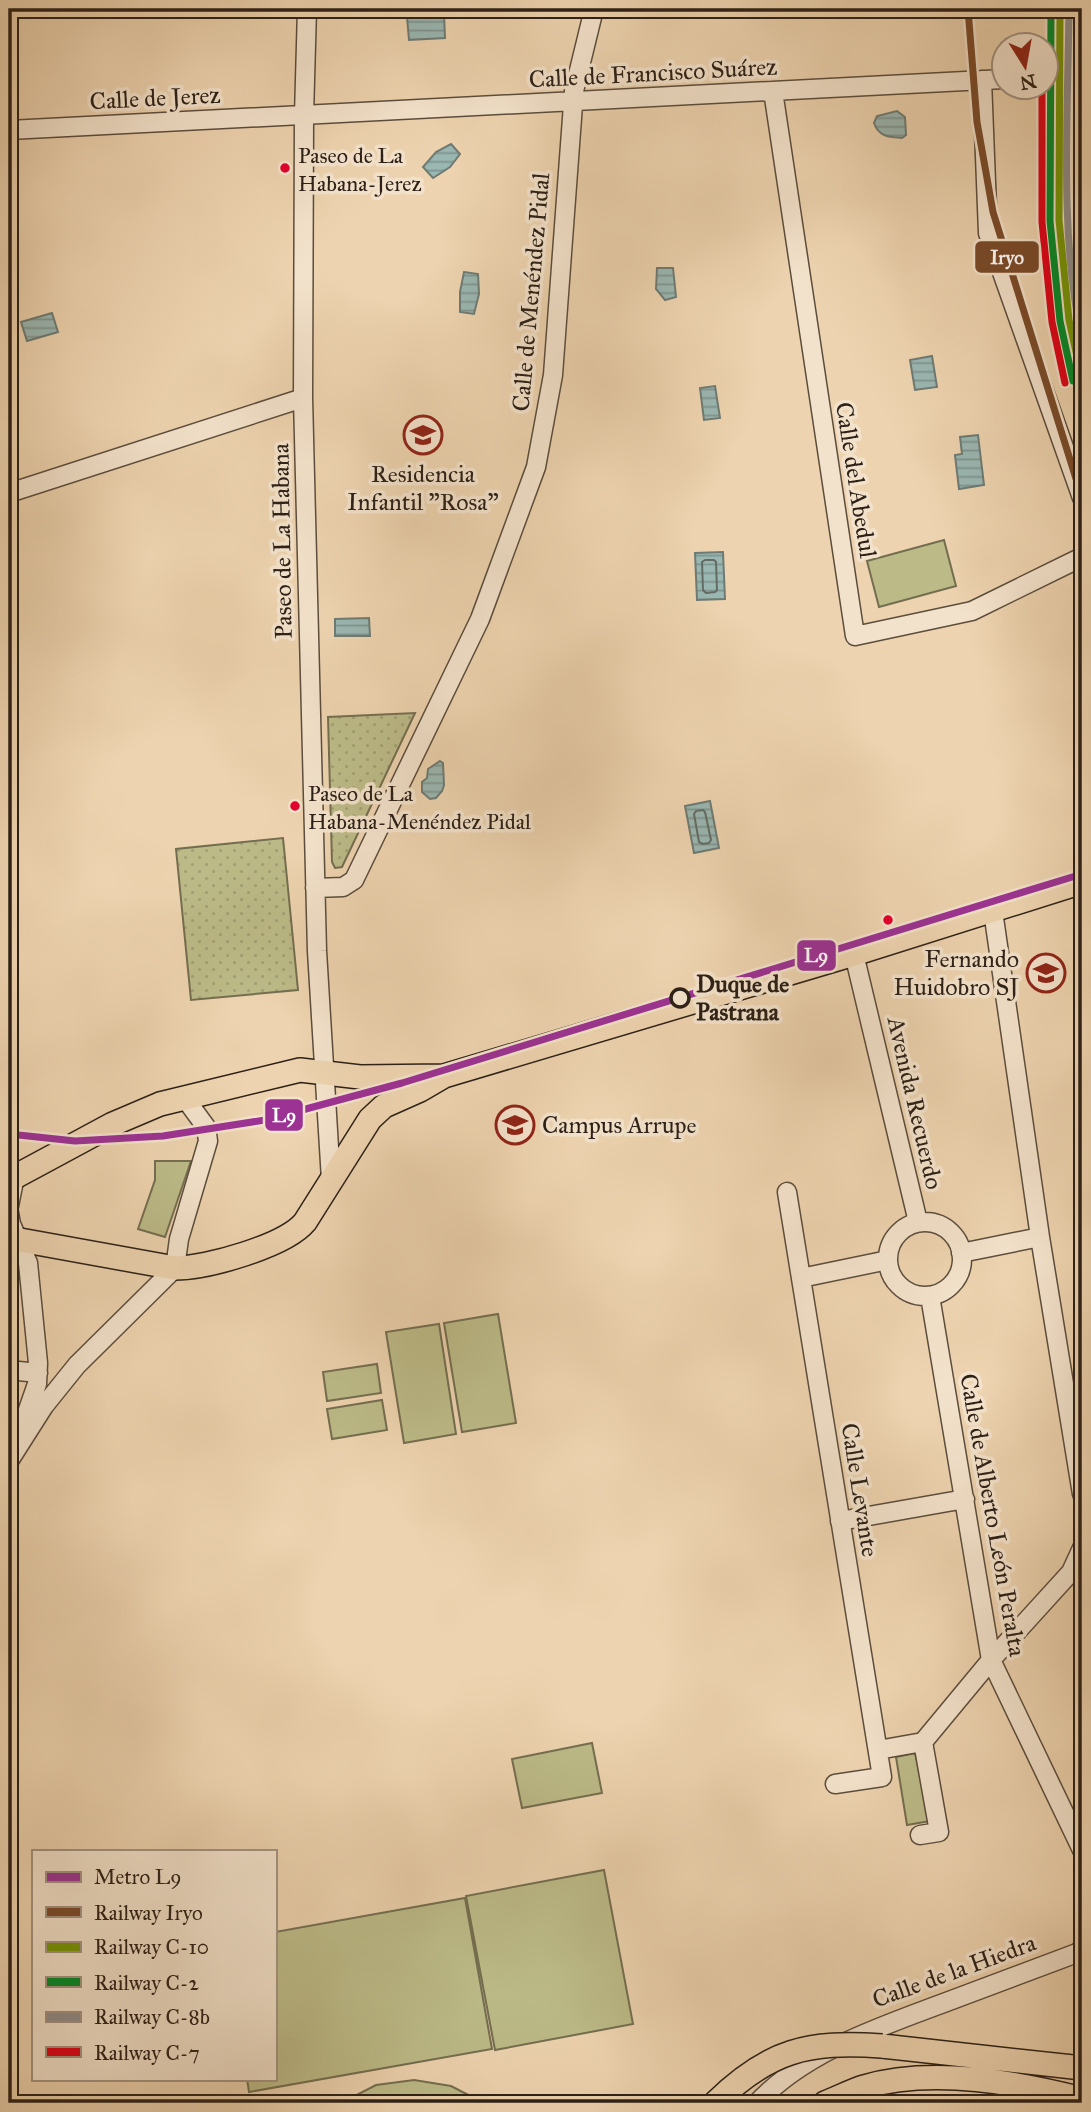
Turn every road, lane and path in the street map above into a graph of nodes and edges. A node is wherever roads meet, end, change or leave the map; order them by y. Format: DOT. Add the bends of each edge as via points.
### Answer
graph roads {
  1 [pos="307,9"];
  2 [pos="594,9"];
  3 [pos="1082,75"];
  4 [pos="1060,76"];
  5 [pos="982,80"];
  6 [pos="990,80"];
  7 [pos="773,91"];
  8 [pos="573,102"];
  9 [pos="304,115"];
  10 [pos="9,130"];
  11 [pos="303,398"];
  12 [pos="9,493"];
  13 [pos="1082,498"];
  14 [pos="1082,557"];
  15 [pos="1082,882"];
  16 [pos="315,888"];
  17 [pos="993,911"];
  18 [pos="854,954"];
  19 [pos="324,1072"];
  20 [pos="444,1076"];
  21 [pos="184,1097"];
  22 [pos="12,1178"];
  23 [pos="331,1180"];
  24 [pos="787,1192"];
  25 [pos="9,1206"];
  26 [pos="9,1213"];
  27 [pos="918,1222"];
  28 [pos="1040,1237"];
  29 [pos="13,1238"];
  30 [pos="961,1253"];
  31 [pos="888,1260"];
  32 [pos="175,1268"];
  33 [pos="801,1278"];
  34 [pos="930,1296"];
  35 [pos="9,1370"];
  36 [pos="38,1373"];
  37 [pos="1082,1494"];
  38 [pos="965,1499"];
  39 [pos="840,1521"];
  40 [pos="1082,1548"];
  41 [pos="1076,1575"];
  42 [pos="991,1660"];
  43 [pos="923,1742"];
  44 [pos="878,1750"];
  45 [pos="835,1784"];
  46 [pos="920,1835"];
  47 [pos="1082,1850"];
  48 [pos="1082,1948"];
  49 [pos="1082,2068"];
  50 [pos="1082,2099"];
  51 [pos="715,2103"];
  52 [pos="757,2103"];
  53 [pos="825,2103"];
  1 -- 9 [label="street, Paseo de La Habana"];
  2 -- 8 [label="street, Calle de Menéndez Pidal"];
  3 -- 4 [label="street"];
  5 -- 6 [label="street, Calle de Francisco Suárez"];
  5 -- 7 [label="street, Calle de Francisco Suárez"];
  5 -- 13 [label="street" via="988,233"];
  7 -- 8 [label="street, Calle de Francisco Suárez"];
  7 -- 14 [label="street, Calle del Abedul" via="855,636 972,611"];
  8 -- 9 [label="street, Calle de Francisco Suárez"];
  8 -- 16 [label="street, Calle de Menéndez Pidal" via="553,375 536,467 480,619 354,880 343,887"];
  9 -- 10 [label="street, Calle de Jerez"];
  9 -- 11 [label="street, Paseo de La Habana"];
  11 -- 12 [label="street"];
  11 -- 16 [label="street, Paseo de La Habana"];
  15 -- 17 [label="main road"];
  16 -- 19 [label="street, Paseo de La Habana"];
  17 -- 18 [label="main road"];
  17 -- 28 [label="street"];
  18 -- 20 [label="main road"];
  18 -- 27 [label="street, Avenida Recuerdo"];
  19 -- 20 [label="main road" via="359,1077"];
  19 -- 21 [label="main road" via="300,1070"];
  19 -- 23 [label="street, Paseo de La Habana"];
  20 -- 23 [label="main road" via="376,1113"];
  21 -- 22 [label="main road" via="134,1114"];
  21 -- 32 [label="street" via="206,1127 208,1141"];
  22 -- 25 [label="street"];
  23 -- 32 [label="main road" via="305,1222 290,1236 209,1265"];
  24 -- 33 [label="street, Calle Levante"];
  26 -- 29 [label="street"];
  27 -- 30 [label="street" via="951,1232"];
  27 -- 31 [label="street" via="892,1240"];
  28 -- 30 [label="street"];
  28 -- 37 [label="street"];
  29 -- 32 [label="main road"];
  29 -- 36 [label="street" via="29,1270"];
  30 -- 34 [label="street" via="958,1276"];
  31 -- 33 [label="street"];
  31 -- 34 [label="street" via="896,1283 906,1291"];
  32 -- 36 [label="street" via="77,1365 9,1461"];
  33 -- 39 [label="street, Calle Levante"];
  34 -- 38 [label="street, Calle de Alberto León Peralta"];
  35 -- 36 [label="street"];
  38 -- 39 [label="street"];
  38 -- 42 [label="street, Calle de Alberto León Peralta"];
  39 -- 44 [label="street, Calle Levante"];
  40 -- 41 [label="street"];
  41 -- 42 [label="street"];
  42 -- 43 [label="street"];
  42 -- 47 [label="street, Calle de Alberto León Peralta"];
  43 -- 44 [label="street"];
  43 -- 46 [label="street" via="939,1832"];
  44 -- 45 [label="street, Calle Levante" via="882,1777"];
  48 -- 52 [label="street, Calle de la Hiedra" via="873,2029 813,2059"];
  49 -- 51 [label="main road, Calle de la Hiedra, bridge" via="835,2044 770,2061"];
  50 -- 53 [label="main road" via="1040,2088 922,2077 861,2087"];
}
